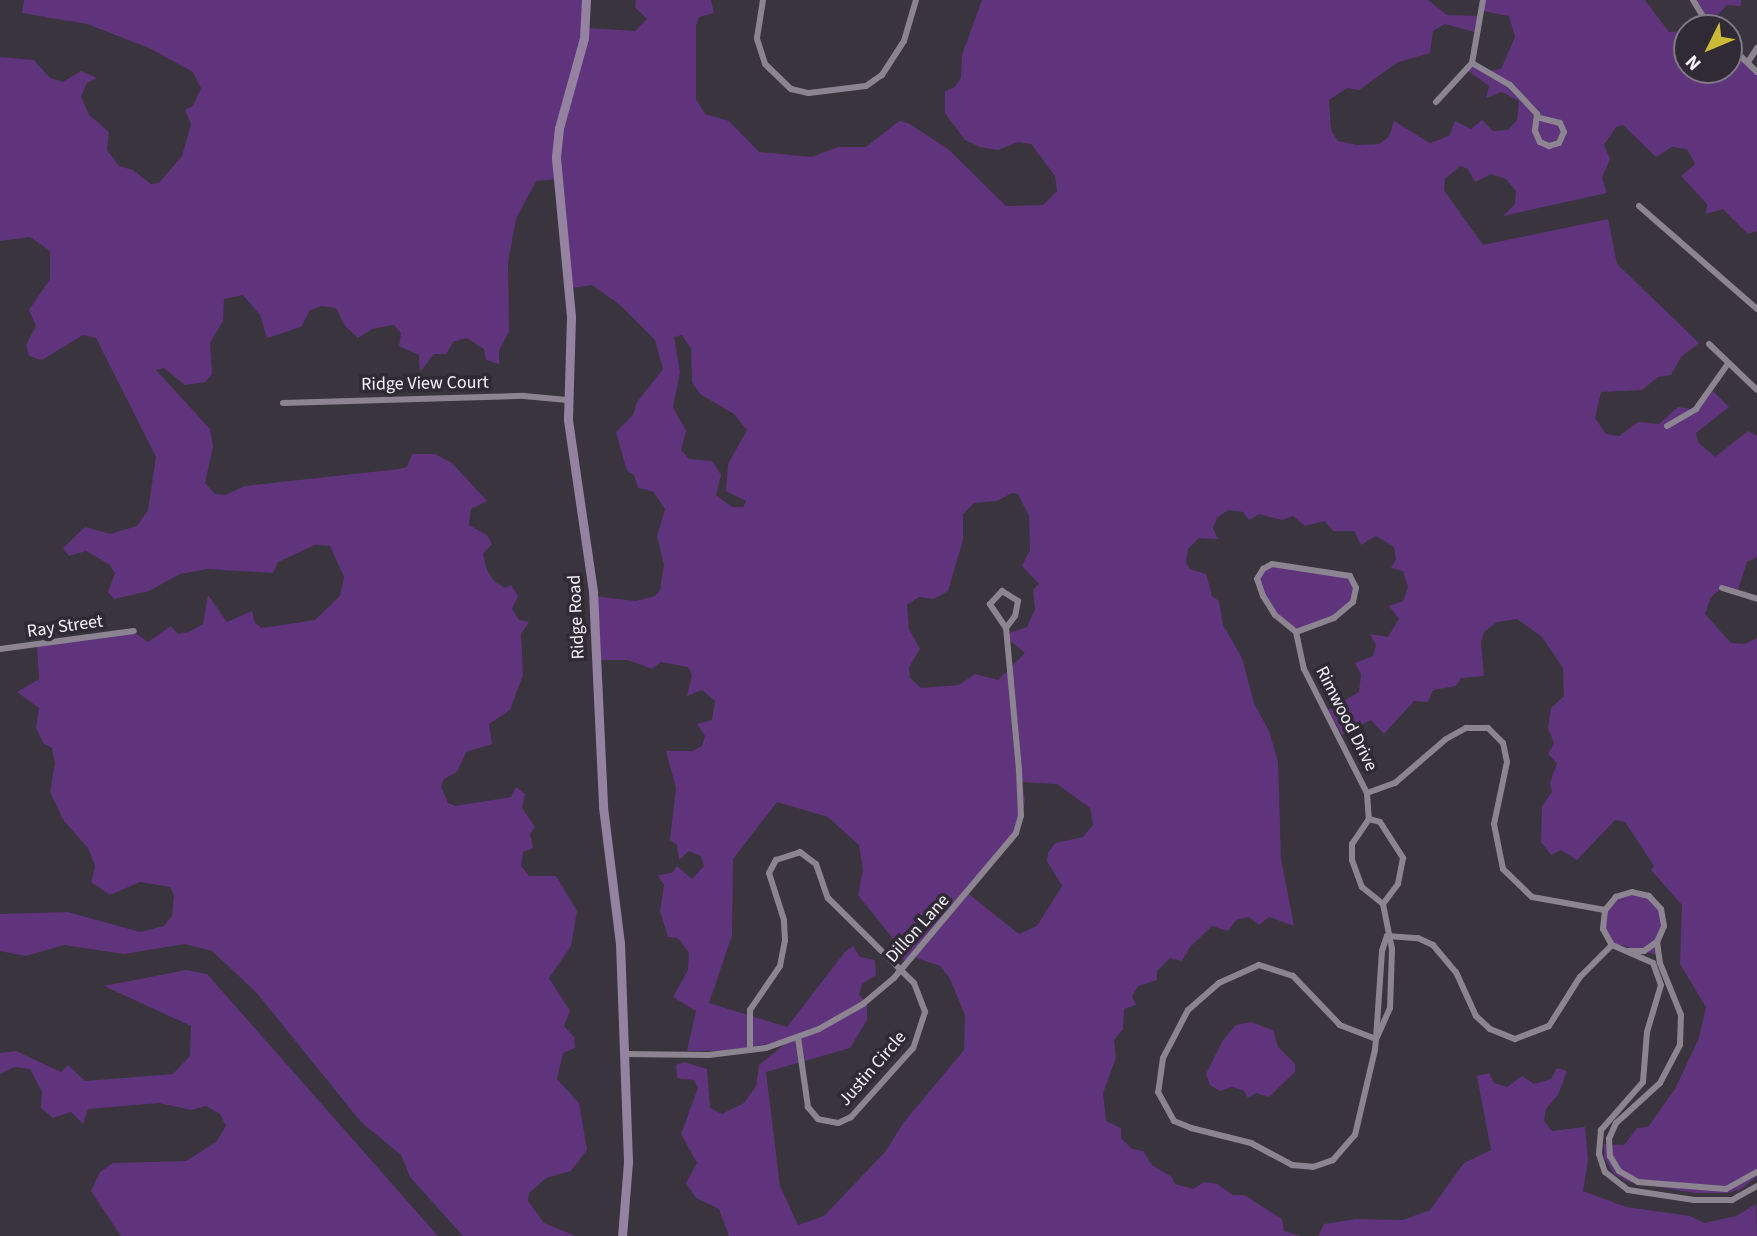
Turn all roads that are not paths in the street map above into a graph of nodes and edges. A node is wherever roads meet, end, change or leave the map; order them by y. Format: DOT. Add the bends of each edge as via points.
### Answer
graph roads {
  1 [pos="586,0"];
  2 [pos="916,0"];
  3 [pos="1483,0"];
  4 [pos="760,1"];
  5 [pos="1757,48"];
  6 [pos="1743,58"];
  7 [pos="1748,62"];
  8 [pos="1472,63"];
  9 [pos="1757,72"];
  10 [pos="1436,102"];
  11 [pos="1540,118"];
  12 [pos="1639,206"];
  13 [pos="1757,309"];
  14 [pos="1709,344"];
  15 [pos="1727,365"];
  16 [pos="1757,390"];
  17 [pos="568,400"];
  18 [pos="284,403"];
  19 [pos="1667,426"];
  20 [pos="1722,588"];
  21 [pos="1757,598"];
  22 [pos="1006,628"];
  23 [pos="134,631"];
  24 [pos="1296,632"];
  25 [pos="0,649"];
  26 [pos="1367,793"];
  27 [pos="1369,819"];
  28 [pos="1383,904"];
  29 [pos="1605,911"];
  30 [pos="1387,936"];
  31 [pos="1657,942"];
  32 [pos="1612,944"];
  33 [pos="1627,951"];
  34 [pos="902,969"];
  35 [pos="798,1038"];
  36 [pos="1377,1039"];
  37 [pos="750,1050"];
  38 [pos="624,1054"];
  39 [pos="1631,1096"];
  40 [pos="1639,1103"];
  41 [pos="1757,1172"];
  42 [pos="1757,1186"];
  43 [pos="1703,1189"];
  44 [pos="1703,1200"];
  45 [pos="622,1236"];
  1 -- 17 [label="street, Ridge Road" via="584,38 557,144 572,335"];
  2 -- 4 [label="street" via="905,41 882,75 866,86 809,93 791,89 765,64 757,39"];
  3 -- 8 [label="street"];
  5 -- 7 [label="street"];
  6 -- 7 [label="street"];
  7 -- 9 [label="street"];
  8 -- 10 [label="street"];
  8 -- 11 [label="street" via="1510,85"];
  11 -- 11 [label="street" via="1535,131 1540,142 1549,146 1559,143 1564,132 1560,123"];
  12 -- 13 [label="street"];
  14 -- 15 [label="street"];
  15 -- 16 [label="street"];
  15 -- 19 [label="street" via="1696,409"];
  17 -- 18 [label="street, Ridge View Court" via="524,396"];
  17 -- 38 [label="street, Ridge Road" via="593,592 600,776 620,943"];
  20 -- 21 [label="street"];
  22 -- 22 [label="street, Dillon Lane" via="990,604 1002,591 1018,601"];
  22 -- 34 [label="street, Dillon Lane" via="1019,771 1021,816 1016,833"];
  23 -- 25 [label="street, Ray Street"];
  24 -- 24 [label="street" via="1334,618 1353,602 1356,588 1350,576 1272,564 1263,569 1257,579 1263,596 1275,615"];
  24 -- 26 [label="street, Rimwood Drive" via="1304,669"];
  26 -- 27 [label="street, Rimwood Drive"];
  26 -- 29 [label="street" via="1395,783 1446,739 1466,728 1488,728 1503,743 1507,762 1494,824 1503,869 1532,898"];
  27 -- 28 [label="street" via="1352,845 1352,860 1362,887"];
  27 -- 28 [label="street" via="1380,822 1402,858 1398,884"];
  28 -- 30 [label="street"];
  29 -- 31 [label="street" via="1624,894 1649,896 1661,909 1664,926"];
  29 -- 32 [label="street" via="1603,929"];
  30 -- 32 [label="street" via="1418,938 1433,945 1456,972 1476,1016 1490,1029 1516,1039 1549,1026 1580,977"];
  30 -- 36 [label="street"];
  30 -- 36 [label="street" via="1392,948 1390,1008"];
  31 -- 33 [label="street" via="1644,951"];
  31 -- 40 [label="street" via="1660,963 1676,996 1682,1031 1670,1070"];
  32 -- 33 [label="street"];
  33 -- 39 [label="street" via="1653,963 1661,985 1647,1032 1643,1082"];
  34 -- 35 [label="street, Dillon Lane" via="863,1004"];
  34 -- 35 [label="street, Justin Circle" via="923,1001 920,1035 846,1121 824,1122 808,1107"];
  34 -- 37 [label="street, Justin Circle" via="828,898 812,858 800,852 782,856 772,866 769,879 784,920 783,954 775,977 750,1010"];
  35 -- 37 [label="street, Dillon Lane"];
  36 -- 36 [label="street" via="1340,1025 1293,976 1259,965 1219,982 1188,1010 1163,1058 1158,1093 1174,1121 1251,1143 1292,1165 1313,1167 1334,1160 1355,1135"];
  37 -- 38 [label="street, Dillon Lane" via="709,1055"];
  38 -- 45 [label="street, Ridge Road" via="628,1172"];
  39 -- 40 [label="street"];
  39 -- 44 [label="street" via="1601,1130 1598,1154 1605,1172 1619,1185 1639,1193"];
  40 -- 43 [label="street" via="1611,1131 1608,1148 1614,1165 1638,1182"];
  41 -- 43 [label="street" via="1735,1187"];
  42 -- 44 [label="street" via="1732,1200"];
  43 -- 44 [label="street"];
}
